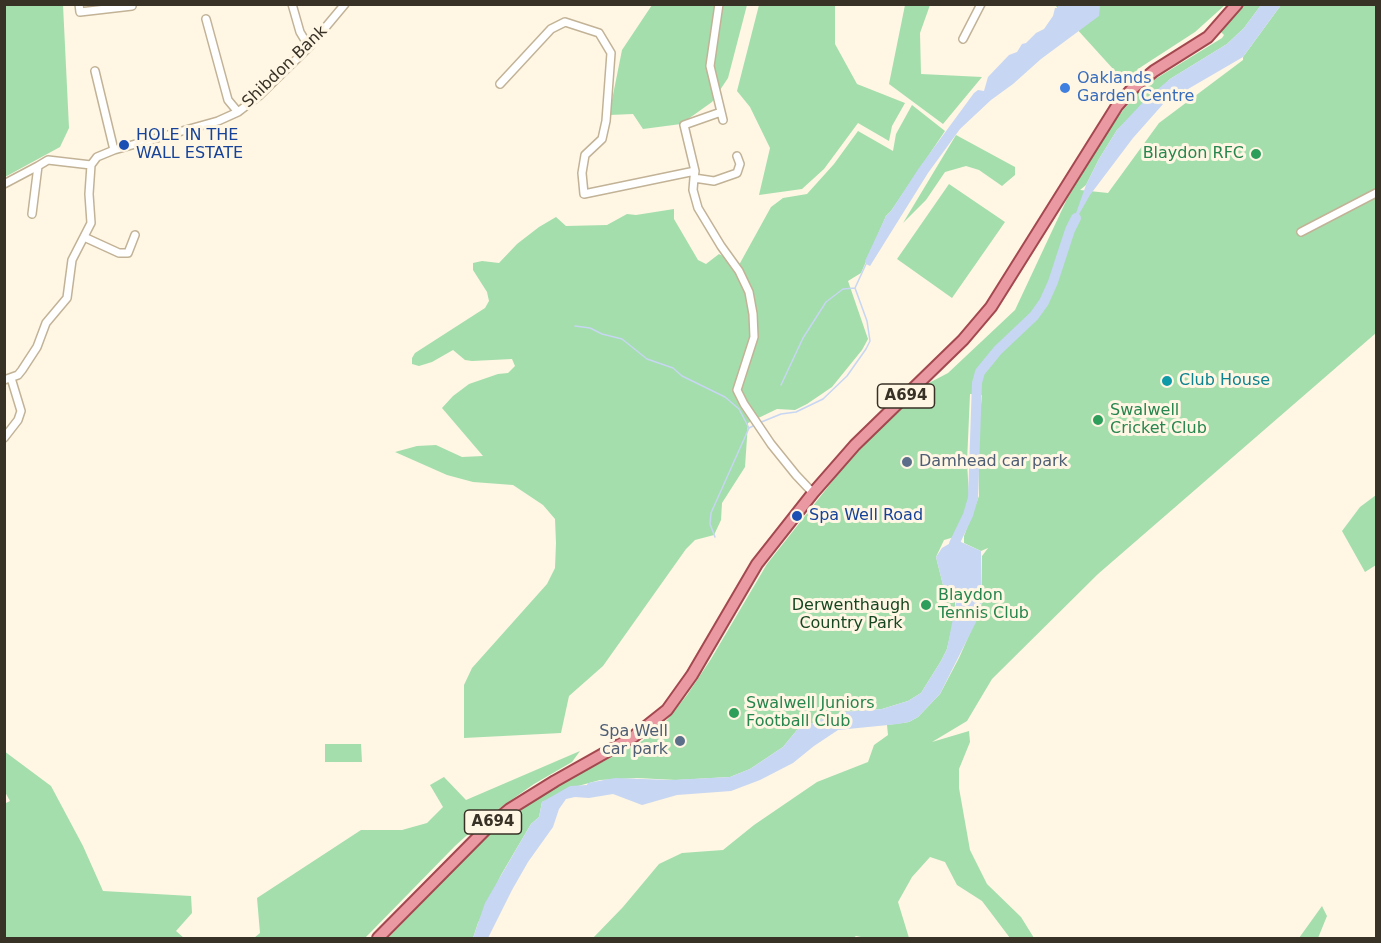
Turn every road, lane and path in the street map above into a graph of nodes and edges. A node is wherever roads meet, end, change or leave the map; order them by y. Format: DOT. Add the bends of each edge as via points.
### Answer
graph roads {
  1 [pos="79,4"];
  2 [pos="131,4"];
  3 [pos="292,4"];
  4 [pos="345,4"];
  5 [pos="719,4"];
  6 [pos="981,4"];
  7 [pos="1237,4"];
  8 [pos="206,19"];
  9 [pos="963,39"];
  10 [pos="309,47"];
  11 [pos="95,71"];
  12 [pos="501,84"];
  13 [pos="238,112"];
  14 [pos="114,150"];
  15 [pos="737,156"];
  16 [pos="91,165"];
  17 [pos="38,166"];
  18 [pos="695,175"];
  19 [pos="4,184"];
  20 [pos="1377,193"];
  21 [pos="32,214"];
  22 [pos="1301,232"];
  23 [pos="135,235"];
  24 [pos="84,237"];
  25 [pos="8,379"];
  26 [pos="4,438"];
  27 [pos="813,493"];
  28 [pos="378,939"];
  1 -- 2 [label="street" via="80,12"];
  3 -- 10 [label="street"];
  4 -- 10 [label="street, Shibdon Bank"];
  5 -- 18 [label="street" via="710,66 722,116 684,125"];
  6 -- 9 [label="street"];
  7 -- 27 [label="main road, A694" via="1208,37 1154,71 1117,106 1002,291 977,324 855,445"];
  8 -- 13 [label="street" via="228,100"];
  10 -- 13 [label="street, Shibdon Bank"];
  11 -- 14 [label="street"];
  12 -- 18 [label="street" via="551,29 565,22 599,33 611,53 606,121 602,140 585,155 584,194"];
  13 -- 14 [label="street, Shibdon Bank"];
  14 -- 16 [label="street, Shibdon Bank"];
  15 -- 18 [label="street" via="737,173 714,181"];
  16 -- 17 [label="street" via="48,160"];
  16 -- 24 [label="street" via="91,223"];
  17 -- 19 [label="street"];
  17 -- 21 [label="street"];
  18 -- 27 [label="street" via="693,190 698,208 749,292 754,337 737,390 763,432"];
  20 -- 22 [label="street"];
  23 -- 24 [label="street" via="128,253 119,253"];
  24 -- 25 [label="street" via="72,260 67,298 46,323 22,370"];
  25 -- 26 [label="street" via="21,411"];
  27 -- 28 [label="main road, A694" via="757,564 667,710 633,737 510,809"];
}
